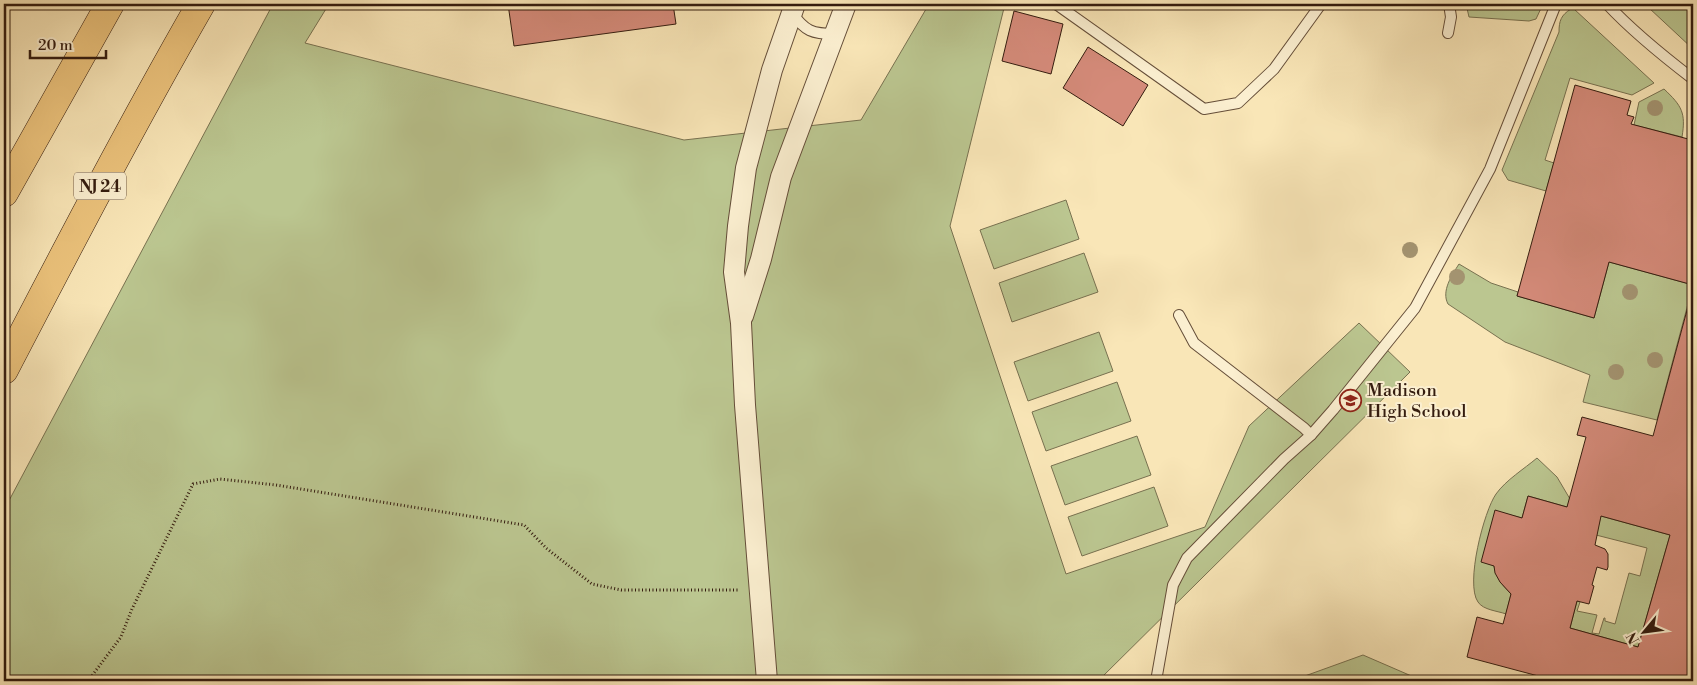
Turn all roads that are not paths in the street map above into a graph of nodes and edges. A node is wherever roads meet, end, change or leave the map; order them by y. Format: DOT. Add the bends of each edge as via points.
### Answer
graph roads {
  1 [pos="110,4"];
  2 [pos="201,4"];
  3 [pos="846,4"];
  4 [pos="1056,4"];
  5 [pos="1321,4"];
  6 [pos="1449,4"];
  7 [pos="1556,4"];
  8 [pos="1607,4"];
  9 [pos="794,8"];
  10 [pos="1448,33"];
  11 [pos="835,34"];
  12 [pos="1693,79"];
  13 [pos="4,193"];
  14 [pos="1178,315"];
  15 [pos="741,323"];
  16 [pos="4,370"];
  17 [pos="1311,435"];
  18 [pos="767,681"];
  19 [pos="1156,681"];
  1 -- 13 [label="highway"];
  2 -- 16 [label="highway, NJ 24"];
  3 -- 11 [label="street"];
  4 -- 5 [label="lane" via="1204,109 1238,103 1274,69"];
  6 -- 10 [label="lane"];
  7 -- 17 [label="lane" via="1490,169 1415,308"];
  8 -- 12 [label="lane"];
  9 -- 11 [label="lane" via="800,24 809,31"];
  9 -- 15 [label="street" via="772,70 746,168 734,272"];
  11 -- 15 [label="street" via="781,177"];
  14 -- 17 [label="lane" via="1194,343"];
  15 -- 18 [label="street"];
  17 -- 19 [label="lane" via="1187,558 1173,585"];
}
